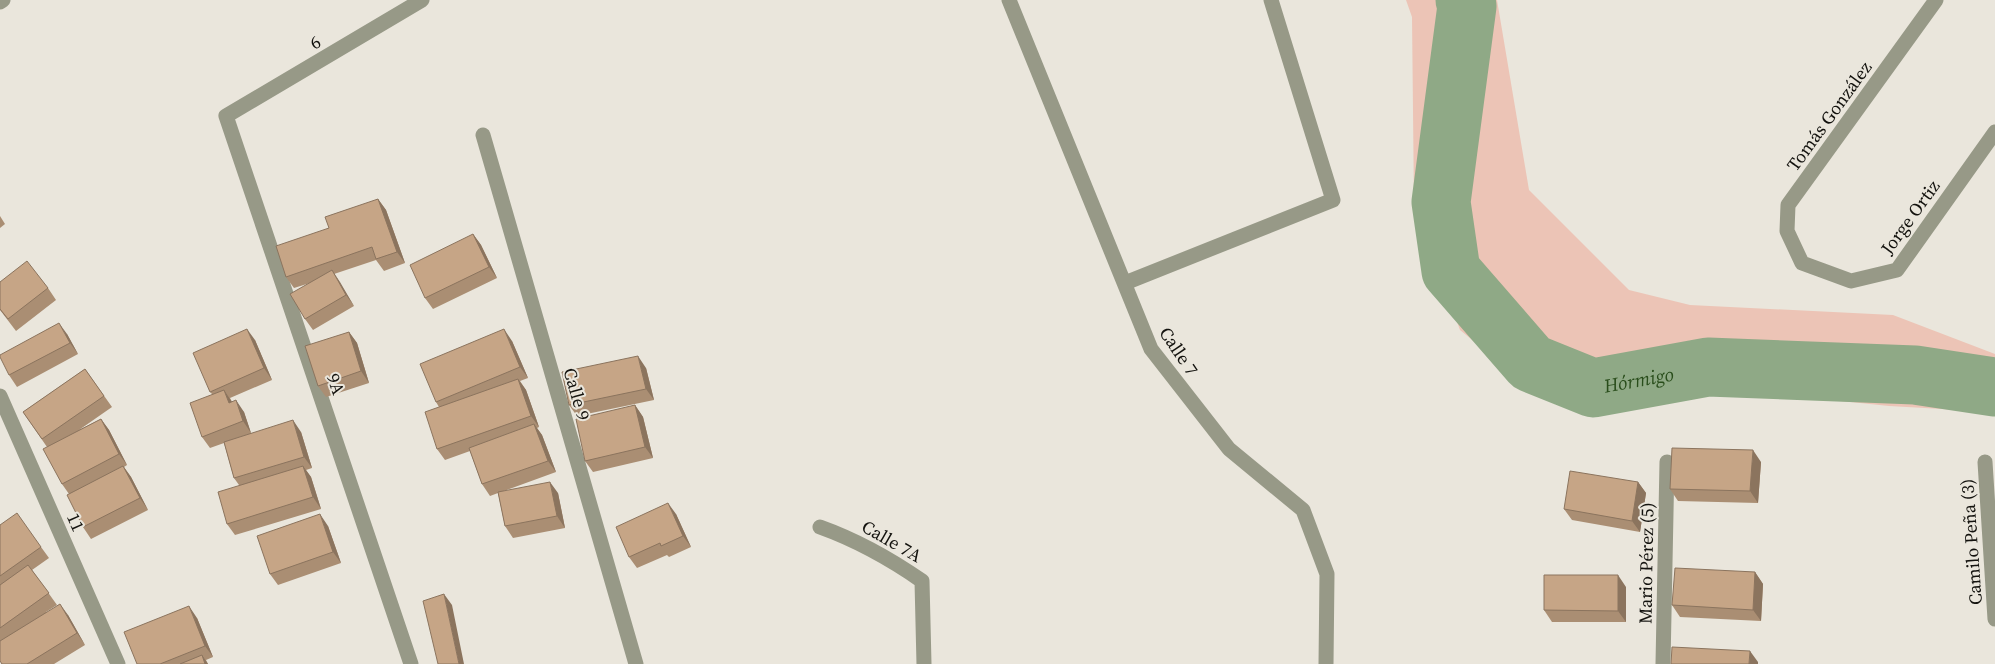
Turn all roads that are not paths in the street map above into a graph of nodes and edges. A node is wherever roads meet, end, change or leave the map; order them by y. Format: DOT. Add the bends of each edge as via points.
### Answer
graph roads {
  1 [pos="422,0"];
  2 [pos="1009,0"];
  3 [pos="1272,0"];
  4 [pos="1936,0"];
  5 [pos="226,116"];
  6 [pos="1995,132"];
  7 [pos="483,135"];
  8 [pos="1802,263"];
  9 [pos="1124,283"];
  10 [pos="0,396"];
  11 [pos="1667,462"];
  12 [pos="1985,462"];
  13 [pos="820,527"];
  14 [pos="1995,619"];
  15 [pos="118,664"];
  16 [pos="411,664"];
  17 [pos="636,664"];
  18 [pos="924,664"];
  19 [pos="1326,664"];
  20 [pos="1663,664"];
  1 -- 5 [label="street, 6"];
  2 -- 9 [label="street, Calle 7"];
  3 -- 9 [label="street" via="1333,200"];
  4 -- 8 [label="street, Tomás González" via="1788,205 1787,232"];
  5 -- 16 [label="street, 9A"];
  6 -- 8 [label="street, Jorge Ortiz" via="1897,270 1851,281"];
  7 -- 17 [label="street, Calle 9"];
  9 -- 19 [label="street, Calle 7" via="1151,349 1229,449 1303,510 1327,574"];
  10 -- 15 [label="street, 11"];
  11 -- 20 [label="street, Mario Pérez (5)"];
  12 -- 14 [label="street, Camilo Peña (3)"];
  13 -- 18 [label="street, Calle 7A" via="889,558 922,581"];
}
